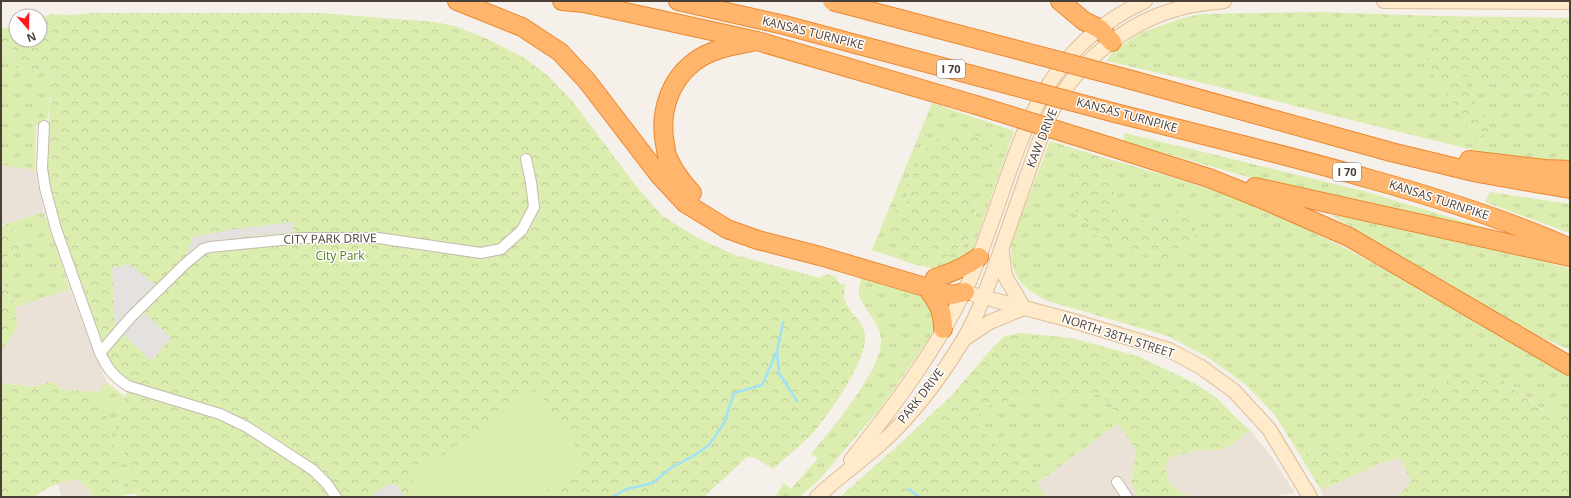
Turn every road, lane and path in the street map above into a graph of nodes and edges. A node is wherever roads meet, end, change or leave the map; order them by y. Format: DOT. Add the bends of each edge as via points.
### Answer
graph roads {
  1 [pos="457,1"];
  2 [pos="562,1"];
  3 [pos="678,1"];
  4 [pos="832,1"];
  5 [pos="1145,1"];
  6 [pos="1224,1"];
  7 [pos="1384,1"];
  8 [pos="1570,2"];
  9 [pos="1070,4"];
  10 [pos="1100,29"];
  11 [pos="757,41"];
  12 [pos="1112,42"];
  13 [pos="44,126"];
  14 [pos="1391,152"];
  15 [pos="526,159"];
  16 [pos="1570,170"];
  17 [pos="1209,178"];
  18 [pos="1570,189"];
  19 [pos="1002,248"];
  20 [pos="1570,248"];
  21 [pos="823,252"];
  22 [pos="979,257"];
  23 [pos="1570,258"];
  24 [pos="931,283"];
  25 [pos="965,292"];
  26 [pos="984,298"];
  27 [pos="1024,308"];
  28 [pos="944,329"];
  29 [pos="962,341"];
  30 [pos="1534,344"];
  31 [pos="100,353"];
  32 [pos="1570,358"];
  33 [pos="1570,366"];
  34 [pos="838,478"];
  35 [pos="1116,482"];
  36 [pos="336,497"];
  37 [pos="817,497"];
  38 [pos="1127,497"];
  39 [pos="1310,497"];
  1 -- 21 [label="highway" via="522,27 560,52 587,81 659,174 686,203 727,229 758,240"];
  2 -- 11 [label="highway" via="584,3"];
  3 -- 20 [label="highway, KANSAS TURNPIKE / I 70, bridge" via="784,25 1322,165 1493,217"];
  4 -- 14 [label="highway, bridge"];
  5 -- 10 [label="main road, KAW DRIVE"];
  6 -- 12 [label="main road, KAW DRIVE" via="1177,9 1160,15"];
  7 -- 8 [label="main road"];
  9 -- 10 [label="highway" via="1092,14"];
  10 -- 12 [label="highway"];
  10 -- 22 [label="main road, KAW DRIVE" via="1065,61 1038,102 1022,136"];
  11 -- 17 [label="highway, bridge" via="953,98"];
  11 -- 21 [label="highway" via="715,51 694,62 681,76 670,92 664,110 662,130 667,157 677,176 694,196 713,208 741,223"];
  12 -- 19 [label="main road, KAW DRIVE" via="1087,63 1053,109"];
  13 -- 31 [label="street" via="44,188"];
  14 -- 16 [label="highway"];
  14 -- 18 [label="highway" via="1478,173"];
  15 -- 31 [label="street, CITY PARK DRIVE" via="534,206 522,230 501,249 481,252 378,238 302,238 210,247 203,249 184,264 128,319"];
  17 -- 23 [label="highway"];
  17 -- 30 [label="highway" via="1349,237"];
  19 -- 26 [label="main road, KAW DRIVE"];
  19 -- 27 [label="main road" via="1006,278"];
  21 -- 24 [label="highway"];
  22 -- 24 [label="highway"];
  22 -- 25 [label="main road, KAW DRIVE"];
  24 -- 25 [label="highway" via="952,295"];
  24 -- 28 [label="highway" via="943,316"];
  25 -- 26 [label="main road, NORTH 38TH STREET"];
  25 -- 28 [label="main road, PARK DRIVE"];
  26 -- 27 [label="main road, NORTH 38TH STREET"];
  26 -- 29 [label="main road, PARK DRIVE"];
  27 -- 29 [label="main road" via="990,322"];
  27 -- 39 [label="main road, NORTH 38TH STREET" via="1169,350 1201,367 1234,391 1269,429"];
  28 -- 34 [label="main road, PARK DRIVE" via="884,419"];
  29 -- 34 [label="main road, PARK DRIVE" via="916,406 877,446"];
  30 -- 32 [label="highway"];
  30 -- 33 [label="highway"];
  31 -- 36 [label="street" via="107,368 128,386 220,414 247,427 312,470"];
  34 -- 37 [label="main road, PARK DRIVE"];
  35 -- 38 [label="street"];
}
